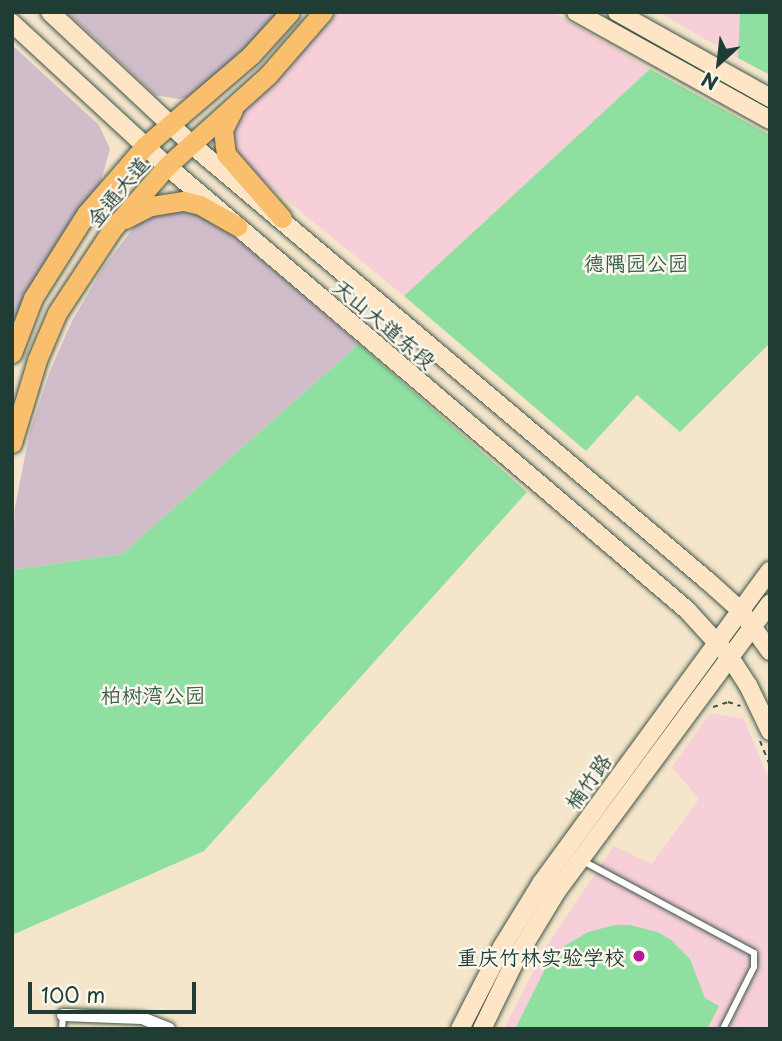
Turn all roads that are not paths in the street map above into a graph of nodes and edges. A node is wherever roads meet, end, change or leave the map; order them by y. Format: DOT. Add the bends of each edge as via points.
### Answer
graph roads {
  1 [pos="50,12"];
  2 [pos="290,12"];
  3 [pos="323,12"];
  4 [pos="576,12"];
  5 [pos="617,12"];
  6 [pos="12,23"];
  7 [pos="770,98"];
  8 [pos="237,102"];
  9 [pos="770,120"];
  10 [pos="169,124"];
  11 [pos="191,144"];
  12 [pos="145,146"];
  13 [pos="167,166"];
  14 [pos="282,218"];
  15 [pos="237,226"];
  16 [pos="113,228"];
  17 [pos="12,353"];
  18 [pos="12,443"];
  19 [pos="770,571"];
  20 [pos="770,603"];
  21 [pos="740,610"];
  22 [pos="753,625"];
  23 [pos="716,641"];
  24 [pos="770,651"];
  25 [pos="729,656"];
  26 [pos="763,731"];
  27 [pos="580,859"];
  28 [pos="63,1015"];
  29 [pos="62,1029"];
  30 [pos="169,1029"];
  31 [pos="460,1029"];
  32 [pos="482,1029"];
  33 [pos="723,1029"];
  1 -- 10 [label="main road, 天山大道东段"];
  2 -- 10 [label="main road, 金通大道" via="251,55"];
  3 -- 8 [label="main road, 金通大道" via="268,75"];
  4 -- 9 [label="main road"];
  5 -- 7 [label="main road"];
  6 -- 12 [label="main road, 天山大道东段"];
  8 -- 11 [label="main road, 金通大道"];
  8 -- 14 [label="main road" via="223,130 226,154"];
  10 -- 11 [label="main road, 天山大道东段"];
  10 -- 12 [label="main road, 金通大道"];
  11 -- 13 [label="main road, 金通大道"];
  11 -- 14 [label="main road, 天山大道东段"];
  12 -- 13 [label="main road, 天山大道东段"];
  12 -- 17 [label="main road, 金通大道" via="86,214 33,298"];
  13 -- 15 [label="main road, 天山大道东段"];
  13 -- 16 [label="main road, 金通大道"];
  14 -- 21 [label="main road, 天山大道东段"];
  15 -- 16 [label="main road" via="184,201 151,206"];
  15 -- 23 [label="main road, 天山大道东段" via="687,610"];
  16 -- 18 [label="main road, 金通大道" via="57,313 37,360"];
  19 -- 21 [label="main road, 楠竹路"];
  20 -- 22 [label="main road, 楠竹路"];
  21 -- 22 [label="main road, 天山大道东段"];
  21 -- 23 [label="main road, 楠竹路"];
  22 -- 24 [label="main road, 天山大道东段"];
  22 -- 25 [label="main road, 楠竹路"];
  23 -- 25 [label="main road, 天山大道东段"];
  23 -- 31 [label="main road, 楠竹路" via="542,882"];
  25 -- 26 [label="main road, 天山大道东段" via="748,685"];
  25 -- 27 [label="main road, 楠竹路"];
  27 -- 32 [label="main road, 楠竹路" via="535,926"];
  27 -- 33 [label="lane" via="754,953 754,967"];
  28 -- 29 [label="lane"];
  28 -- 30 [label="street" via="142,1018"];
}
